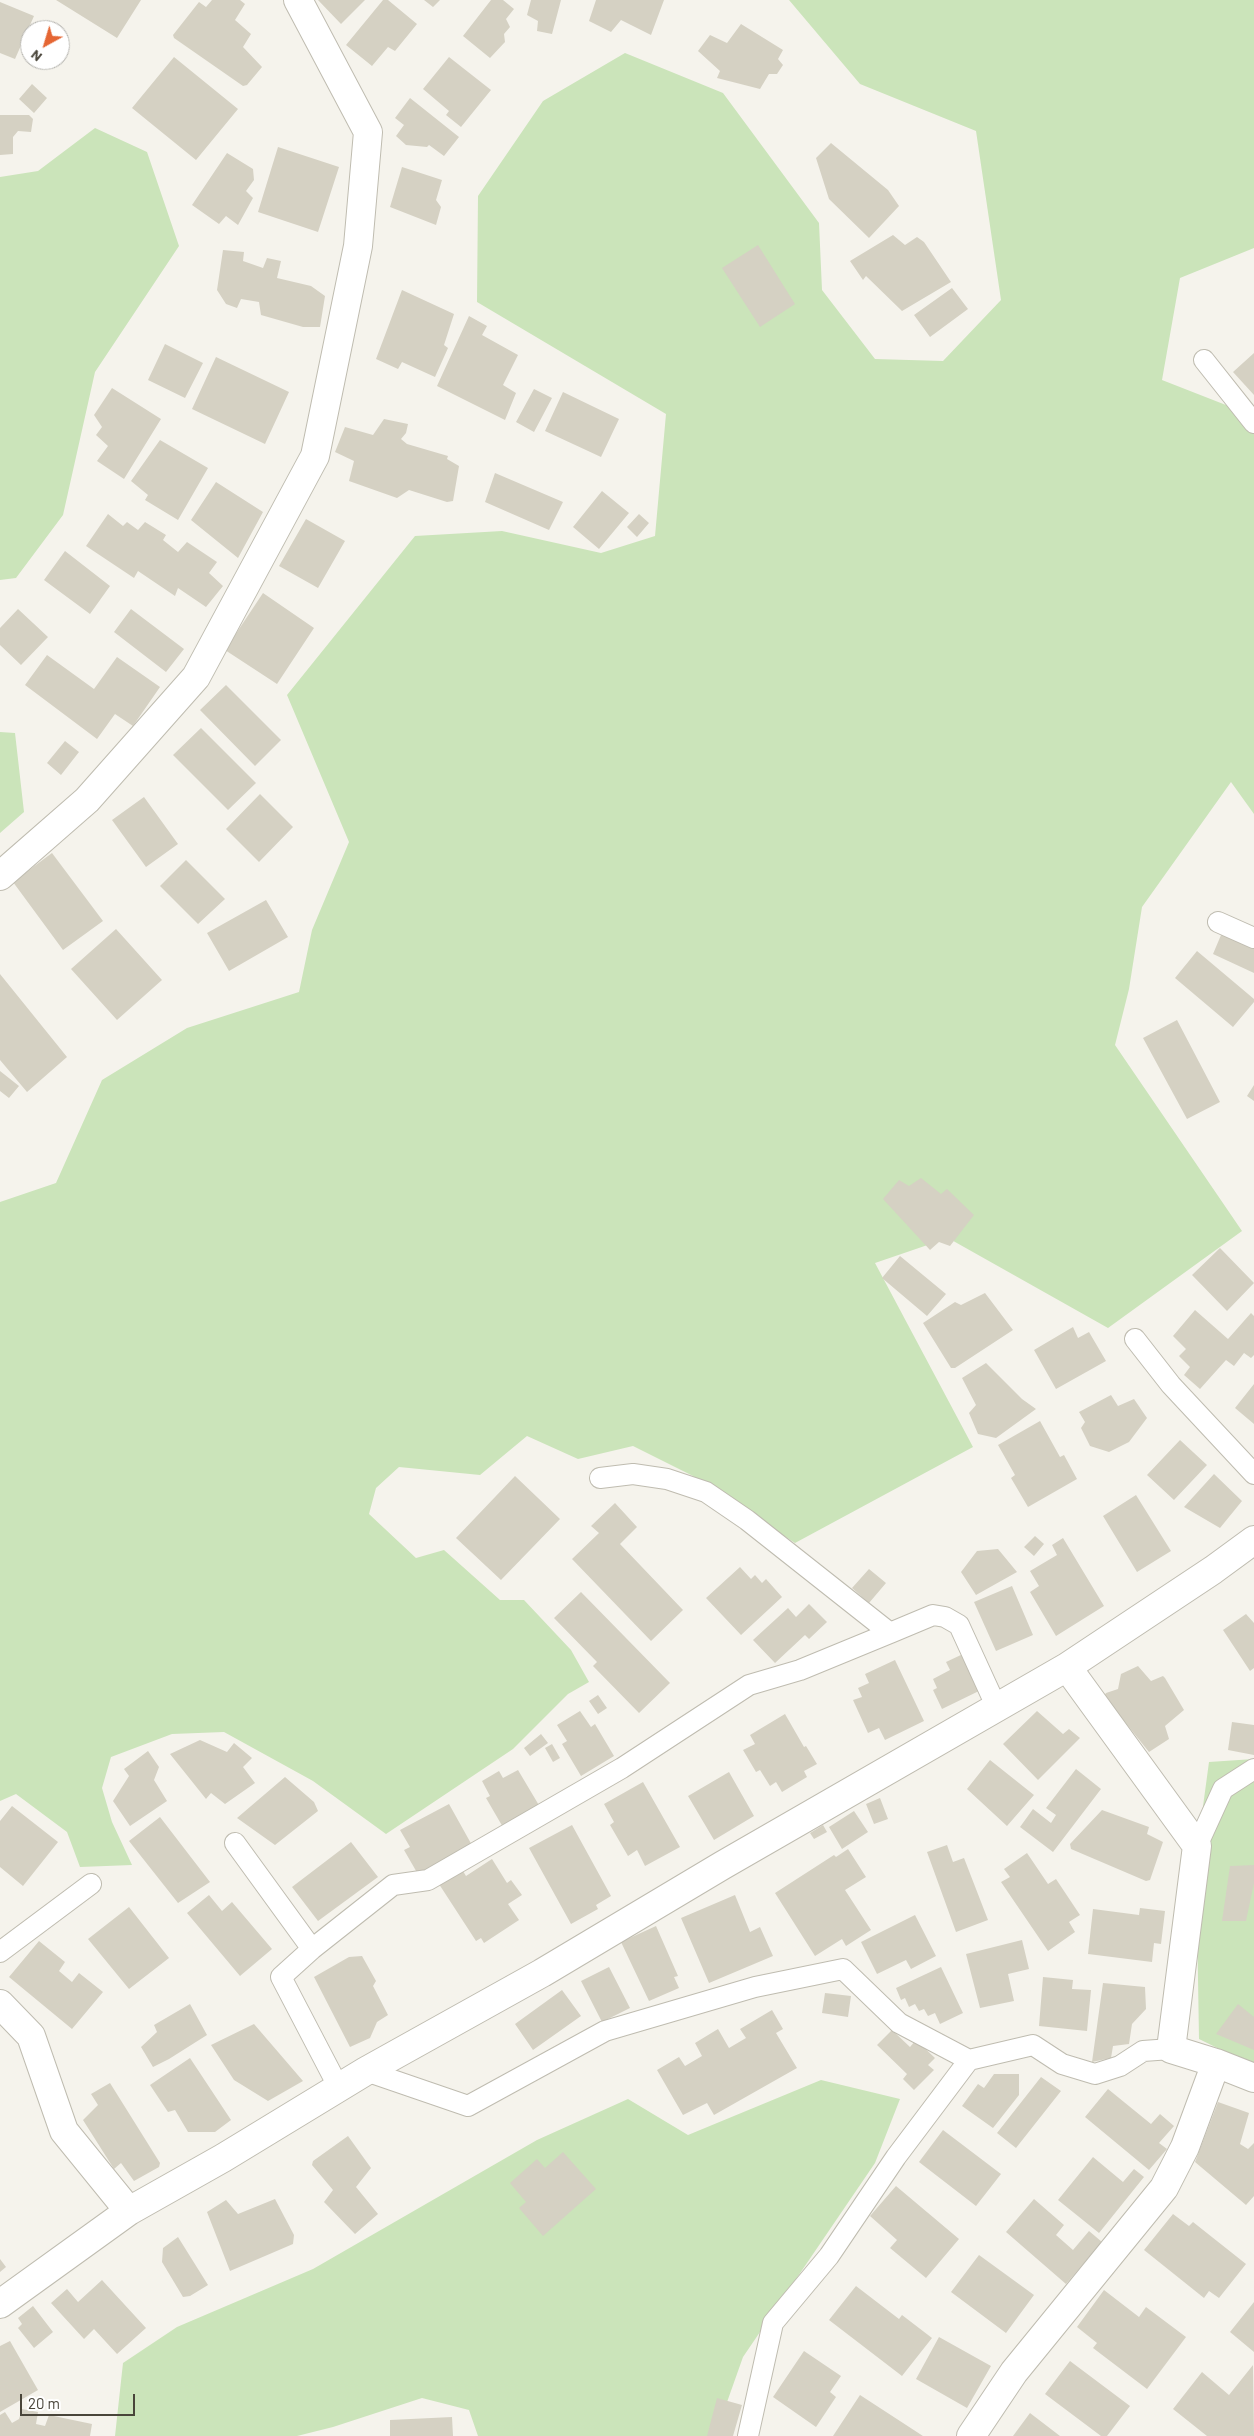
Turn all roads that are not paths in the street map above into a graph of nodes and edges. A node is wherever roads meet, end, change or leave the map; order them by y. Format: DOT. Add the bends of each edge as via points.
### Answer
graph roads {
  1 [pos="298,0"];
  2 [pos="1204,360"];
  3 [pos="1254,423"];
  4 [pos="0,876"];
  5 [pos="1218,922"];
  6 [pos="1254,938"];
  7 [pos="1135,1339"];
  8 [pos="1254,1474"];
  9 [pos="600,1478"];
  10 [pos="1254,1540"];
  11 [pos="890,1633"];
  12 [pos="1067,1668"];
  13 [pos="996,1708"];
  14 [pos="1254,1769"];
  15 [pos="236,1843"];
  16 [pos="1196,1846"];
  17 [pos="91,1884"];
  18 [pos="312,1950"];
  19 [pos="0,1952"];
  20 [pos="0,2004"];
  21 [pos="1171,2050"];
  22 [pos="969,2060"];
  23 [pos="1216,2064"];
  24 [pos="366,2071"];
  25 [pos="1254,2078"];
  26 [pos="339,2088"];
  27 [pos="129,2211"];
  28 [pos="0,2304"];
  29 [pos="748,2436"];
  30 [pos="971,2436"];
  1 -- 4 [label="street" via="368,132 358,246 315,456 196,677 87,800"];
  2 -- 3 [label="lane"];
  5 -- 6 [label="lane"];
  7 -- 8 [label="lane" via="1171,1385"];
  9 -- 11 [label="lane" via="633,1474 668,1479 706,1492 747,1520"];
  10 -- 12 [label="street"];
  11 -- 13 [label="lane" via="933,1615 959,1625"];
  11 -- 18 [label="lane" via="800,1670 749,1684 622,1768 428,1880 394,1885"];
  12 -- 13 [label="street"];
  12 -- 16 [label="street"];
  13 -- 24 [label="street" via="542,1973"];
  14 -- 16 [label="lane" via="1223,1789"];
  15 -- 18 [label="lane"];
  16 -- 21 [label="street"];
  17 -- 19 [label="lane"];
  18 -- 26 [label="lane" via="281,1977"];
  20 -- 27 [label="street" via="31,2036 64,2131"];
  21 -- 22 [label="lane" via="1143,2051 1120,2066 1095,2074 1062,2064 1033,2045"];
  21 -- 23 [label="street"];
  22 -- 24 [label="lane" via="899,2023 843,1969 755,1987 604,2031 468,2106"];
  22 -- 29 [label="lane" via="896,2157 830,2256 772,2324"];
  23 -- 25 [label="street"];
  23 -- 30 [label="street" via="1184,2147 1164,2188 1014,2372"];
  24 -- 26 [label="street"];
  26 -- 27 [label="street"];
  27 -- 28 [label="street"];
}
